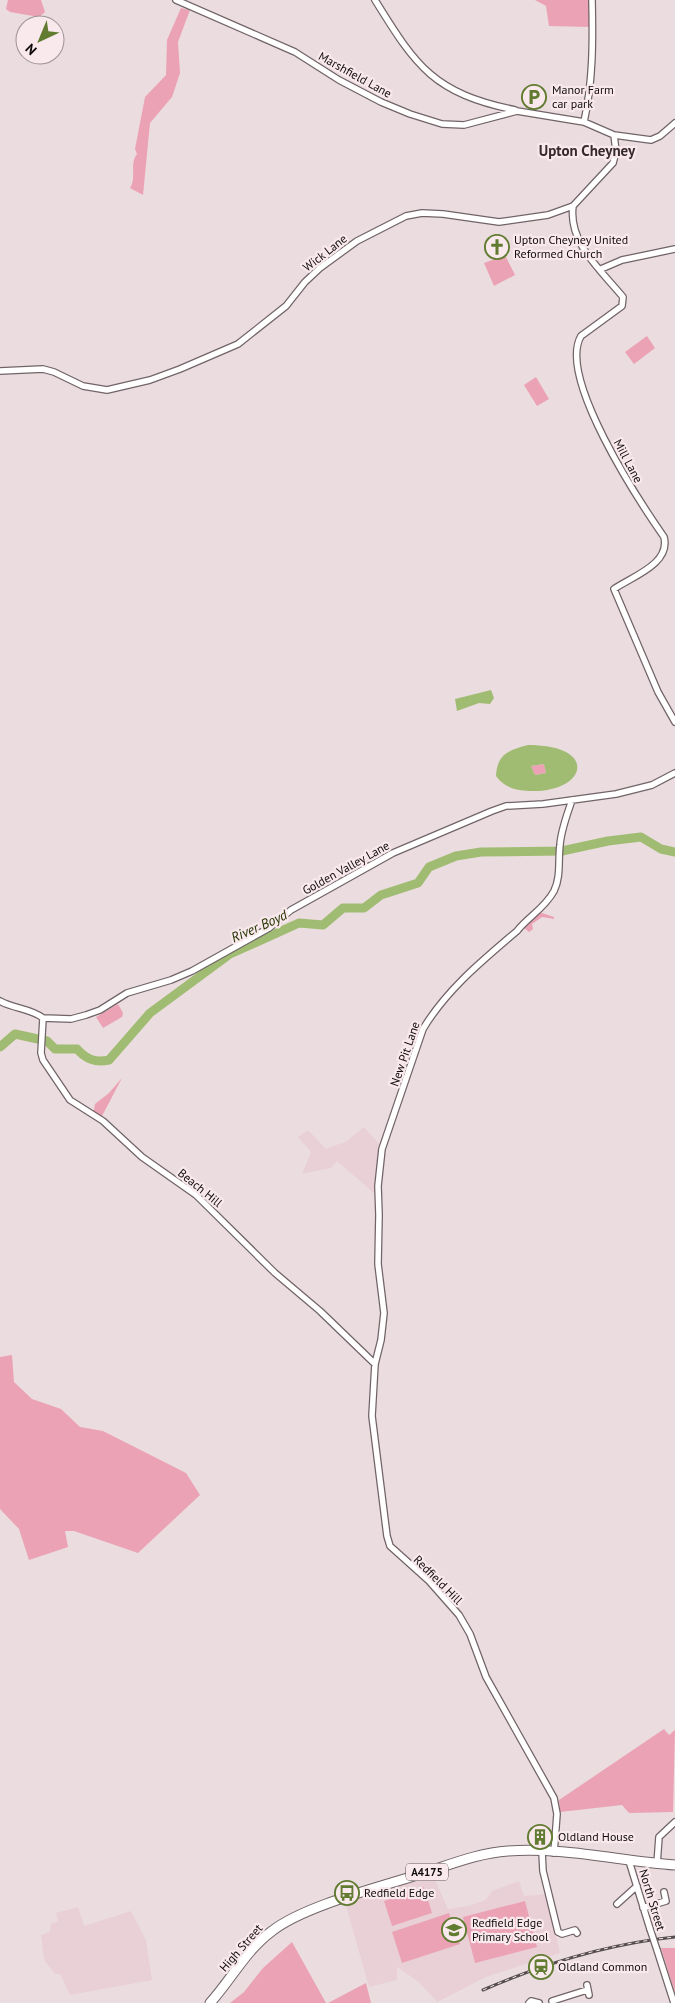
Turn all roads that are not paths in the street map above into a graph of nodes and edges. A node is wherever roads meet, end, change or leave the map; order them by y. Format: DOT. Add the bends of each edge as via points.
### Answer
graph roads {
  1 [pos="176,0"];
  2 [pos="375,0"];
  3 [pos="592,0"];
  4 [pos="517,111"];
  5 [pos="584,122"];
  6 [pos="675,123"];
  7 [pos="614,134"];
  8 [pos="572,206"];
  9 [pos="675,249"];
  10 [pos="601,269"];
  11 [pos="0,371"];
  12 [pos="675,722"];
  13 [pos="675,773"];
  14 [pos="572,800"];
  15 [pos="0,1001"];
  16 [pos="43,1018"];
  17 [pos="375,1364"];
  18 [pos="675,1822"];
  19 [pos="542,1852"];
  20 [pos="554,1853"];
  21 [pos="629,1861"];
  22 [pos="657,1864"];
  23 [pos="675,1865"];
  24 [pos="636,1886"];
  25 [pos="664,1892"];
  26 [pos="617,1904"];
  27 [pos="643,1908"];
  28 [pos="577,1933"];
  29 [pos="588,1990"];
  30 [pos="552,2000"];
  31 [pos="210,2003"];
  32 [pos="529,2003"];
  33 [pos="539,2003"];
  34 [pos="674,2003"];
  1 -- 4 [label="street, Marshfield Lane" via="295,52 339,80 410,114 442,124 464,125"];
  2 -- 4 [label="street" via="407,50 444,86 465,97"];
  3 -- 5 [label="street" via="594,55 591,93"];
  4 -- 5 [label="street, Marshfield Lane"];
  5 -- 7 [label="street, Marshfield Lane"];
  6 -- 7 [label="street, Marshfield Lane" via="655,139 642,140"];
  7 -- 8 [label="street, Wick Lane" via="616,151 613,163"];
  8 -- 10 [label="street, Mill Lane" via="571,219 579,243"];
  8 -- 11 [label="street, Wick Lane" via="548,215 500,222 443,214 406,216 357,241 320,268 304,282 286,306 238,344 150,380 107,390 84,386 43,370"];
  9 -- 10 [label="street" via="622,260"];
  10 -- 12 [label="street, Mill Lane" via="623,297 622,306 581,336 576,343 576,358 588,405 629,485 666,545 646,570 614,589 658,692"];
  13 -- 14 [label="street, Golden Valley Lane" via="635,790"];
  14 -- 16 [label="street, Golden Valley Lane" via="492,810 393,853 192,971 133,991 86,1015 71,1019"];
  14 -- 17 [label="street, New Pit Lane" via="560,844 557,884 544,905 450,991 420,1035 382,1149 377,1247 384,1314"];
  15 -- 16 [label="street"];
  16 -- 17 [label="street, Beach Hill" via="43,1060 70,1100 103,1121 142,1157 196,1195"];
  17 -- 20 [label="street, Redfield Hill" via="372,1416 390,1546 445,1597 470,1634 486,1677 554,1798 557,1814"];
  18 -- 22 [label="street" via="659,1837"];
  19 -- 20 [label="main road, High Street / A4175"];
  19 -- 28 [label="street" via="543,1871 558,1932 575,1930"];
  19 -- 31 [label="main road, High Street / A4175" via="486,1854 346,1898 291,1919 270,1932 254,1948"];
  20 -- 21 [label="main road, High Street / A4175"];
  21 -- 22 [label="main road, High Street / A4175"];
  21 -- 24 [label="street, North Street"];
  22 -- 23 [label="main road, High Street / A4175"];
  24 -- 26 [label="street"];
  24 -- 27 [label="street, North Street"];
  25 -- 27 [label="street" via="666,1901"];
  27 -- 34 [label="street, North Street, bridge"];
  29 -- 30 [label="street"];
  32 -- 33 [label="street"];
}
